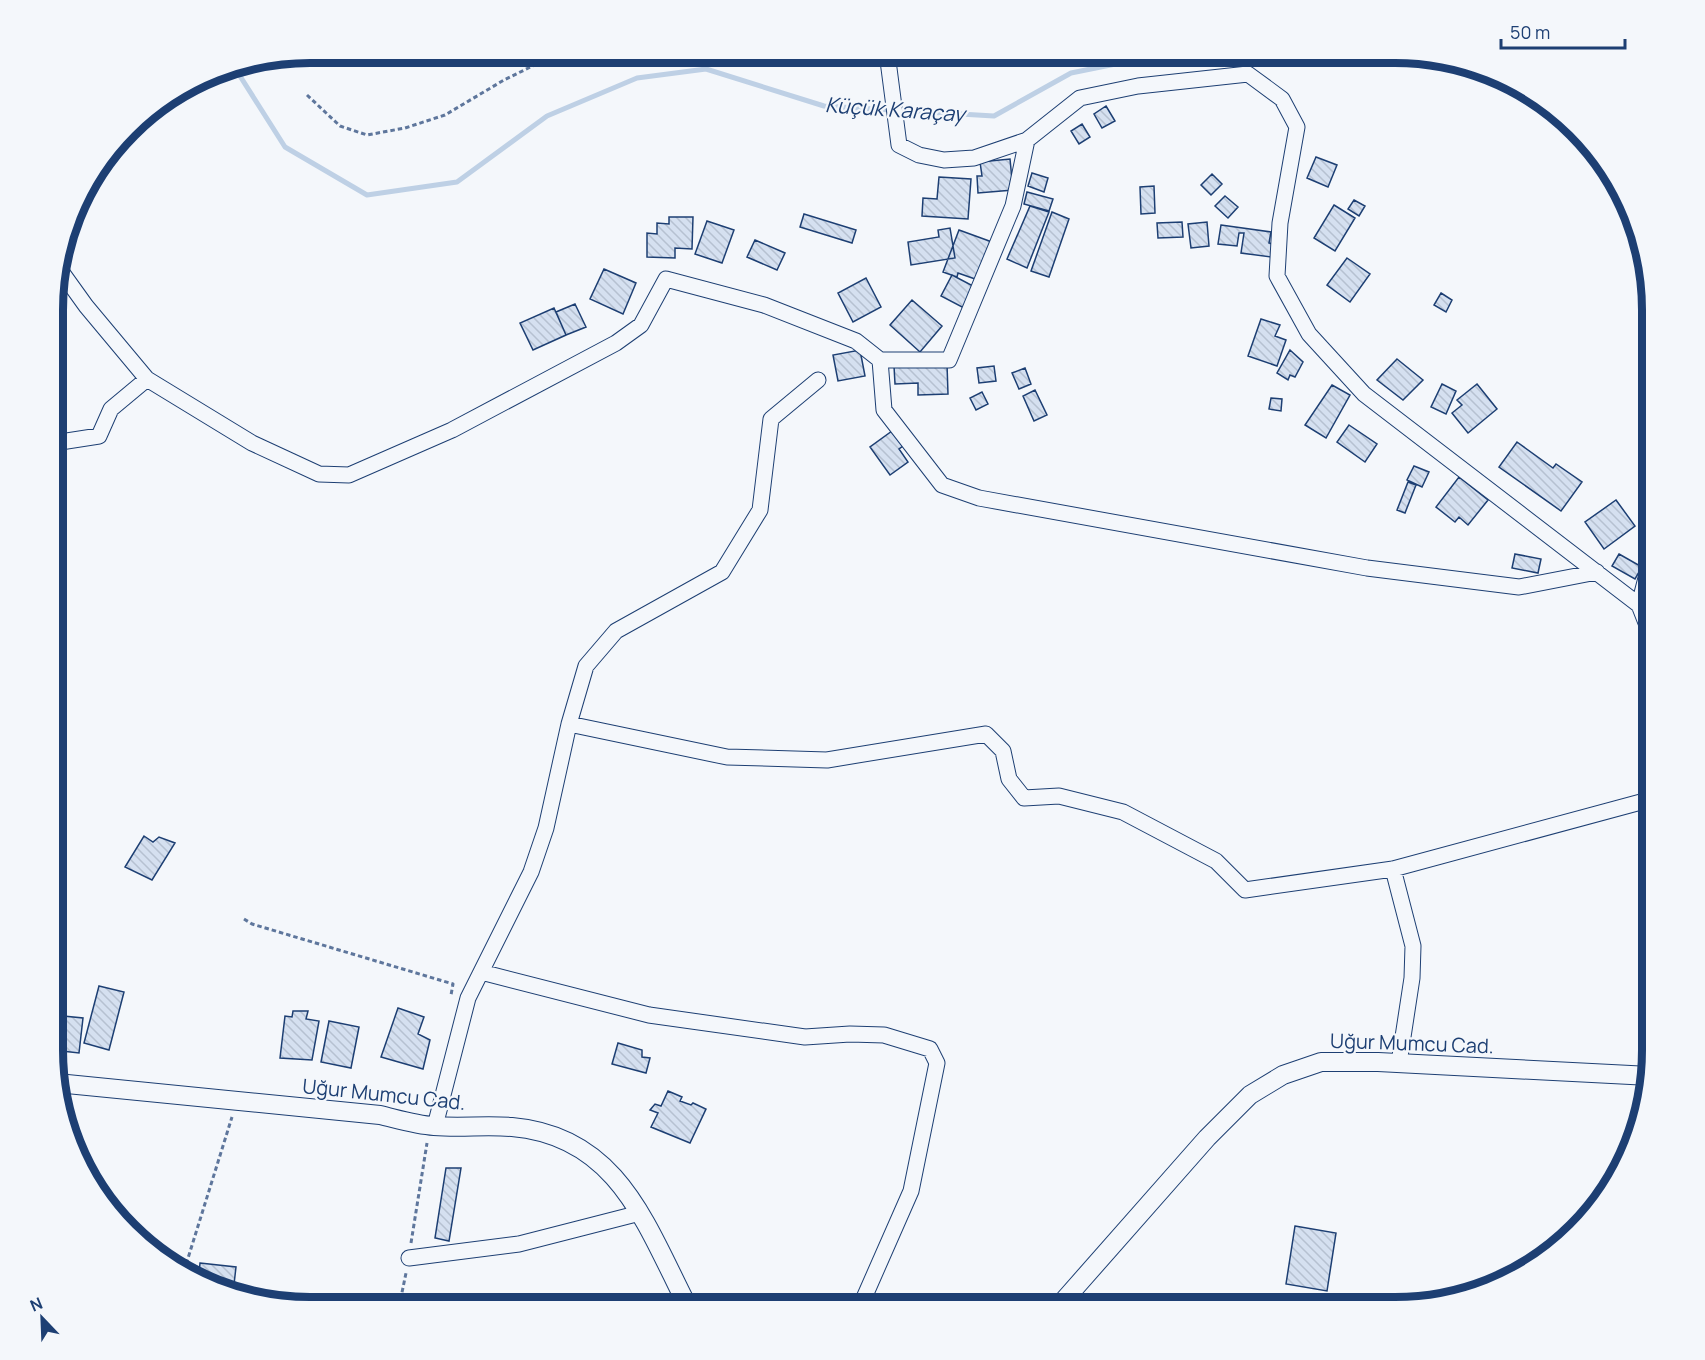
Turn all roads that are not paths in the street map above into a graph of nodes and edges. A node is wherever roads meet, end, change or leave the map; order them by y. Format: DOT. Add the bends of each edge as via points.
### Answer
graph roads {
  1 [pos="888,63"];
  2 [pos="1027,140"];
  3 [pos="65,277"];
  4 [pos="880,360"];
  5 [pos="147,379"];
  6 [pos="818,380"];
  7 [pos="63,442"];
  8 [pos="1597,572"];
  9 [pos="1642,593"];
  10 [pos="1639,605"];
  11 [pos="1642,612"];
  12 [pos="569,724"];
  13 [pos="1642,802"];
  14 [pos="1393,869"];
  15 [pos="481,972"];
  16 [pos="1400,1063"];
  17 [pos="1640,1076"];
  18 [pos="65,1084"];
  19 [pos="433,1126"];
  20 [pos="640,1213"];
  21 [pos="409,1258"];
  22 [pos="683,1297"];
  23 [pos="864,1297"];
  24 [pos="1067,1297"];
  1 -- 2 [label="street" via="899,145 944,160 974,158"];
  2 -- 4 [label="street" via="1013,206 949,360"];
  2 -- 8 [label="street" via="1080,98 1138,86 1248,74 1282,99 1297,127 1280,223 1277,276 1309,334 1364,394"];
  3 -- 5 [label="street"];
  4 -- 5 [label="street" via="856,341 774,309 666,279 641,325 616,343 452,430 349,475 319,474 252,443"];
  4 -- 8 [label="street" via="884,410 942,485 979,498 1367,568 1519,587"];
  5 -- 7 [label="street" via="111,410 99,436"];
  6 -- 12 [label="street" via="771,419 760,510 722,572 616,631 586,666"];
  8 -- 10 [label="street"];
  9 -- 10 [label="street"];
  10 -- 11 [label="street"];
  12 -- 14 [label="street" via="727,757 827,760 986,734 1003,751 1009,779 1024,798 1059,796 1123,812 1216,861 1245,890"];
  12 -- 15 [label="street" via="546,828 531,872"];
  13 -- 14 [label="street"];
  14 -- 16 [label="street" via="1413,946"];
  15 -- 19 [label="street" via="468,998"];
  15 -- 23 [label="street" via="649,1015 805,1037 884,1035 930,1049 937,1063 912,1191"];
  16 -- 17 [label="street, Uğur Mumcu Cad."];
  16 -- 24 [label="street, Uğur Mumcu Cad." via="1321,1062 1283,1075 1250,1095"];
  18 -- 19 [label="street, Uğur Mumcu Cad." via="380,1115"];
  19 -- 20 [label="street, Uğur Mumcu Cad." via="513,1127 556,1137 597,1160 619,1181"];
  20 -- 21 [label="street" via="519,1244"];
  20 -- 22 [label="street, Uğur Mumcu Cad."];
}
